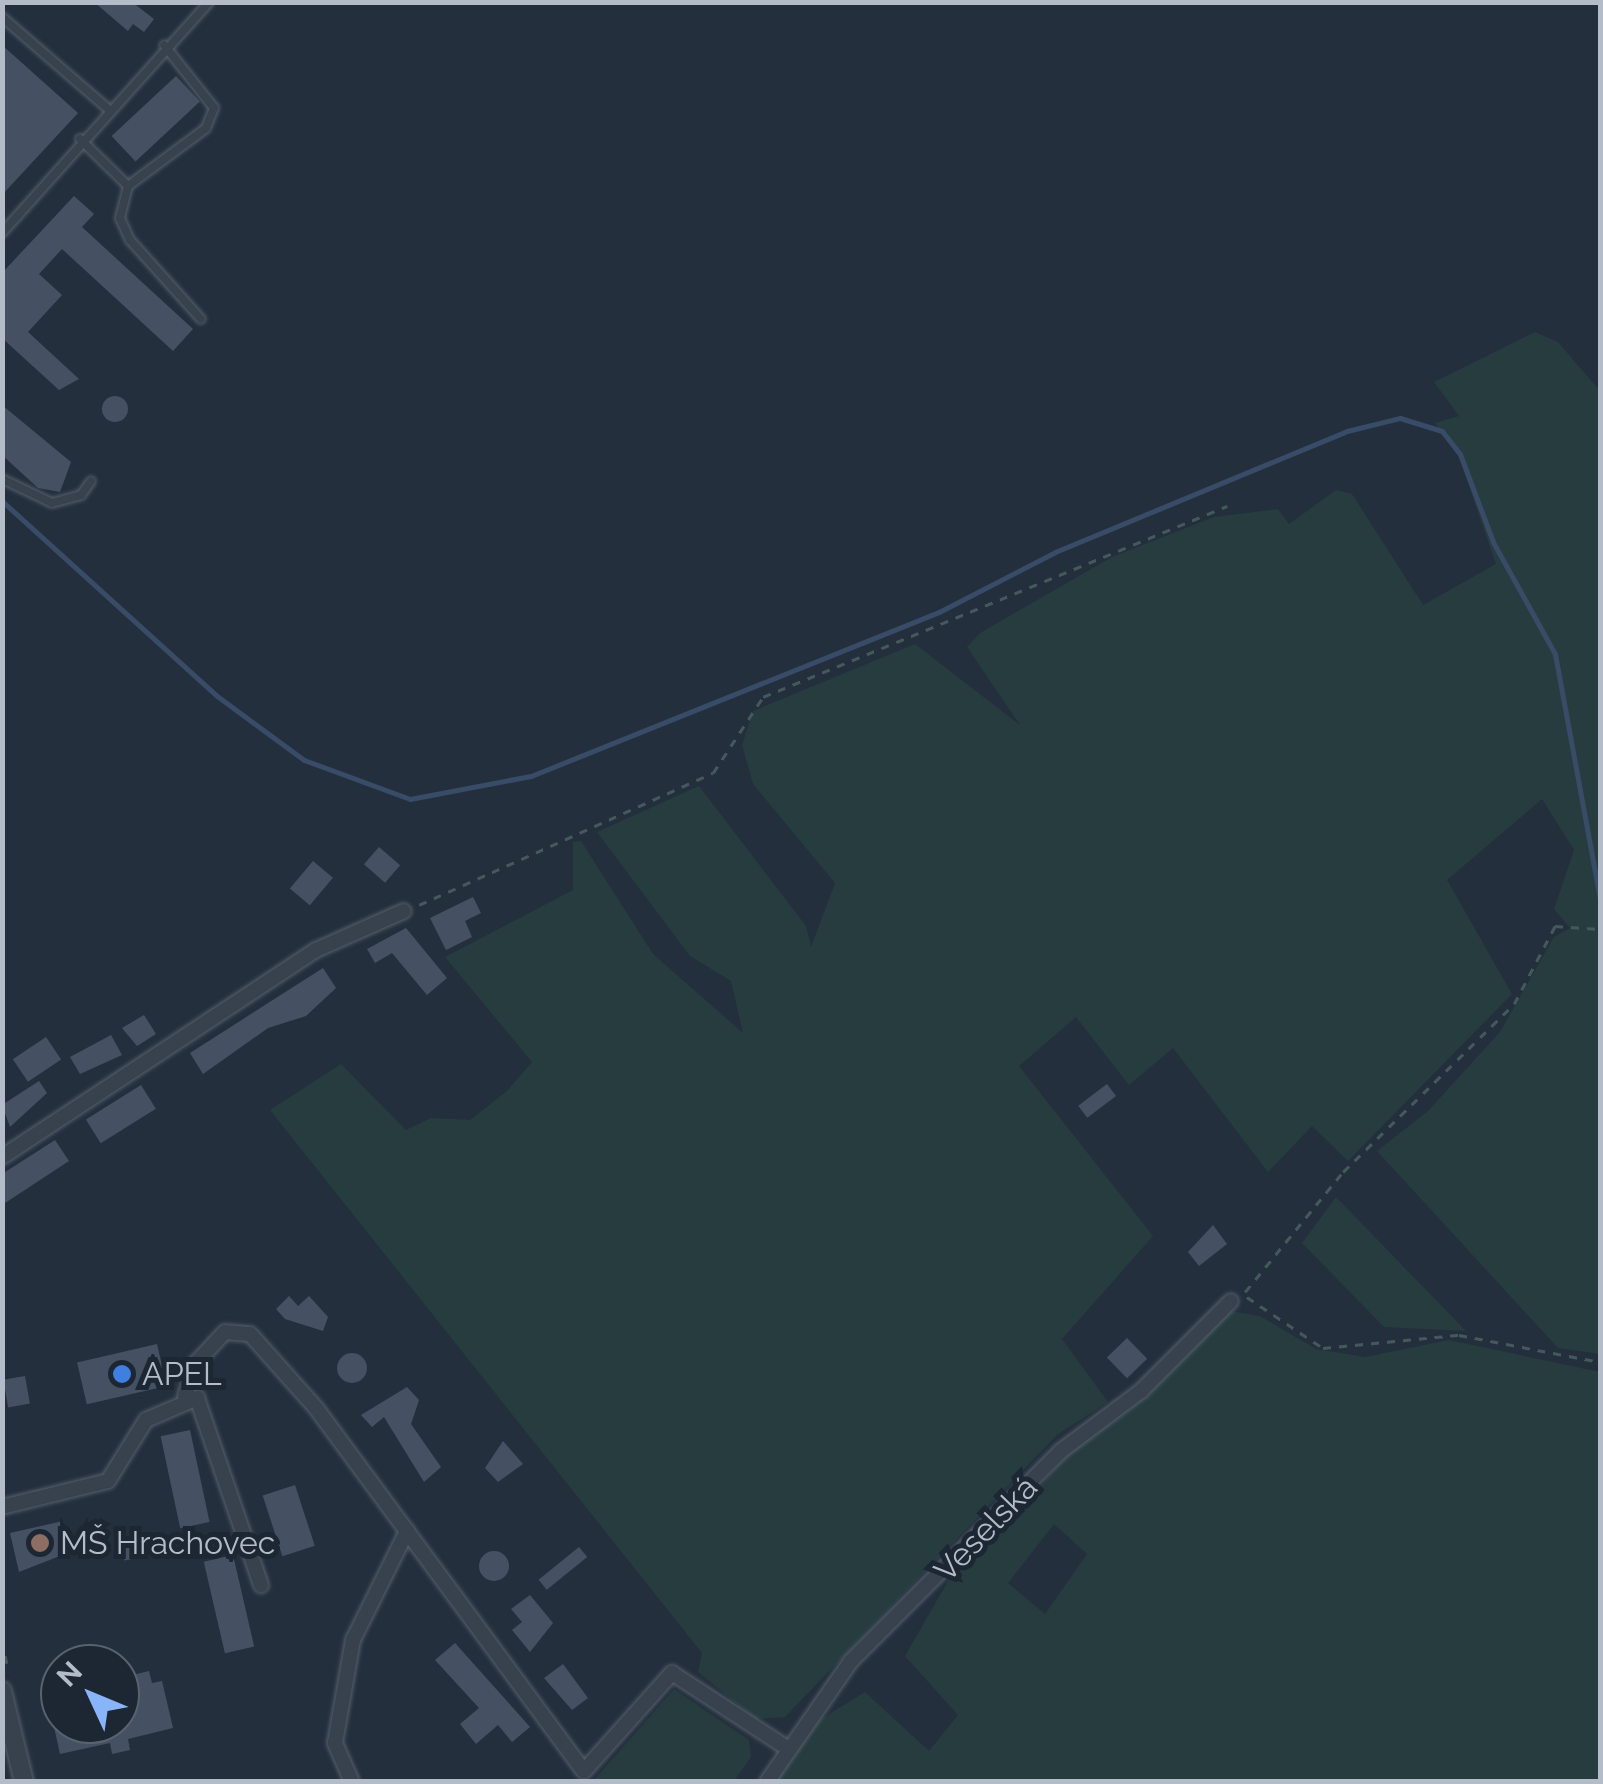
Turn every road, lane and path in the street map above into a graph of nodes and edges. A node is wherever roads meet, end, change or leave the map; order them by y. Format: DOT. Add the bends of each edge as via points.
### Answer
graph roads {
  1 [pos="208,2"];
  2 [pos="2,16"];
  3 [pos="164,44"];
  4 [pos="107,108"];
  5 [pos="80,139"];
  6 [pos="128,186"];
  7 [pos="2,232"];
  8 [pos="201,319"];
  9 [pos="2,479"];
  10 [pos="91,481"];
  11 [pos="1226,506"];
  12 [pos="404,911"];
  13 [pos="1600,929"];
  14 [pos="2,1156"];
  15 [pos="1236,1297"];
  16 [pos="1600,1362"];
  17 [pos="185,1396"];
  18 [pos="2,1507"];
  19 [pos="407,1531"];
  20 [pos="262,1585"];
  21 [pos="2,1640"];
  22 [pos="8,1663"];
  23 [pos="2,1691"];
  24 [pos="788,1748"];
  25 [pos="24,1782"];
  26 [pos="352,1782"];
  27 [pos="767,1782"];
  1 -- 3 [label="lane"];
  2 -- 4 [label="lane"];
  3 -- 4 [label="lane"];
  3 -- 6 [label="lane" via="214,108 206,128"];
  4 -- 5 [label="lane"];
  5 -- 6 [label="lane"];
  5 -- 7 [label="lane"];
  6 -- 8 [label="lane" via="120,218 130,240"];
  9 -- 10 [label="lane" via="52,503 81,495"];
  11 -- 12 [label="path" via="764,697 713,773"];
  12 -- 14 [label="street" via="316,950"];
  13 -- 15 [label="path" via="1555,926 1514,1004 1343,1172"];
  15 -- 16 [label="path" via="1323,1348 1459,1335"];
  15 -- 24 [label="street, Veselská" via="1141,1391 1061,1451 850,1662"];
  17 -- 18 [label="street" via="146,1420 108,1481"];
  17 -- 19 [label="street" via="196,1364 225,1332 250,1334"];
  17 -- 20 [label="street" via="197,1398"];
  19 -- 24 [label="street" via="584,1771 672,1674"];
  19 -- 26 [label="street" via="353,1640 335,1743"];
  21 -- 22 [label="path"];
  23 -- 25 [label="street"];
  24 -- 27 [label="street, Veselská"];
}
